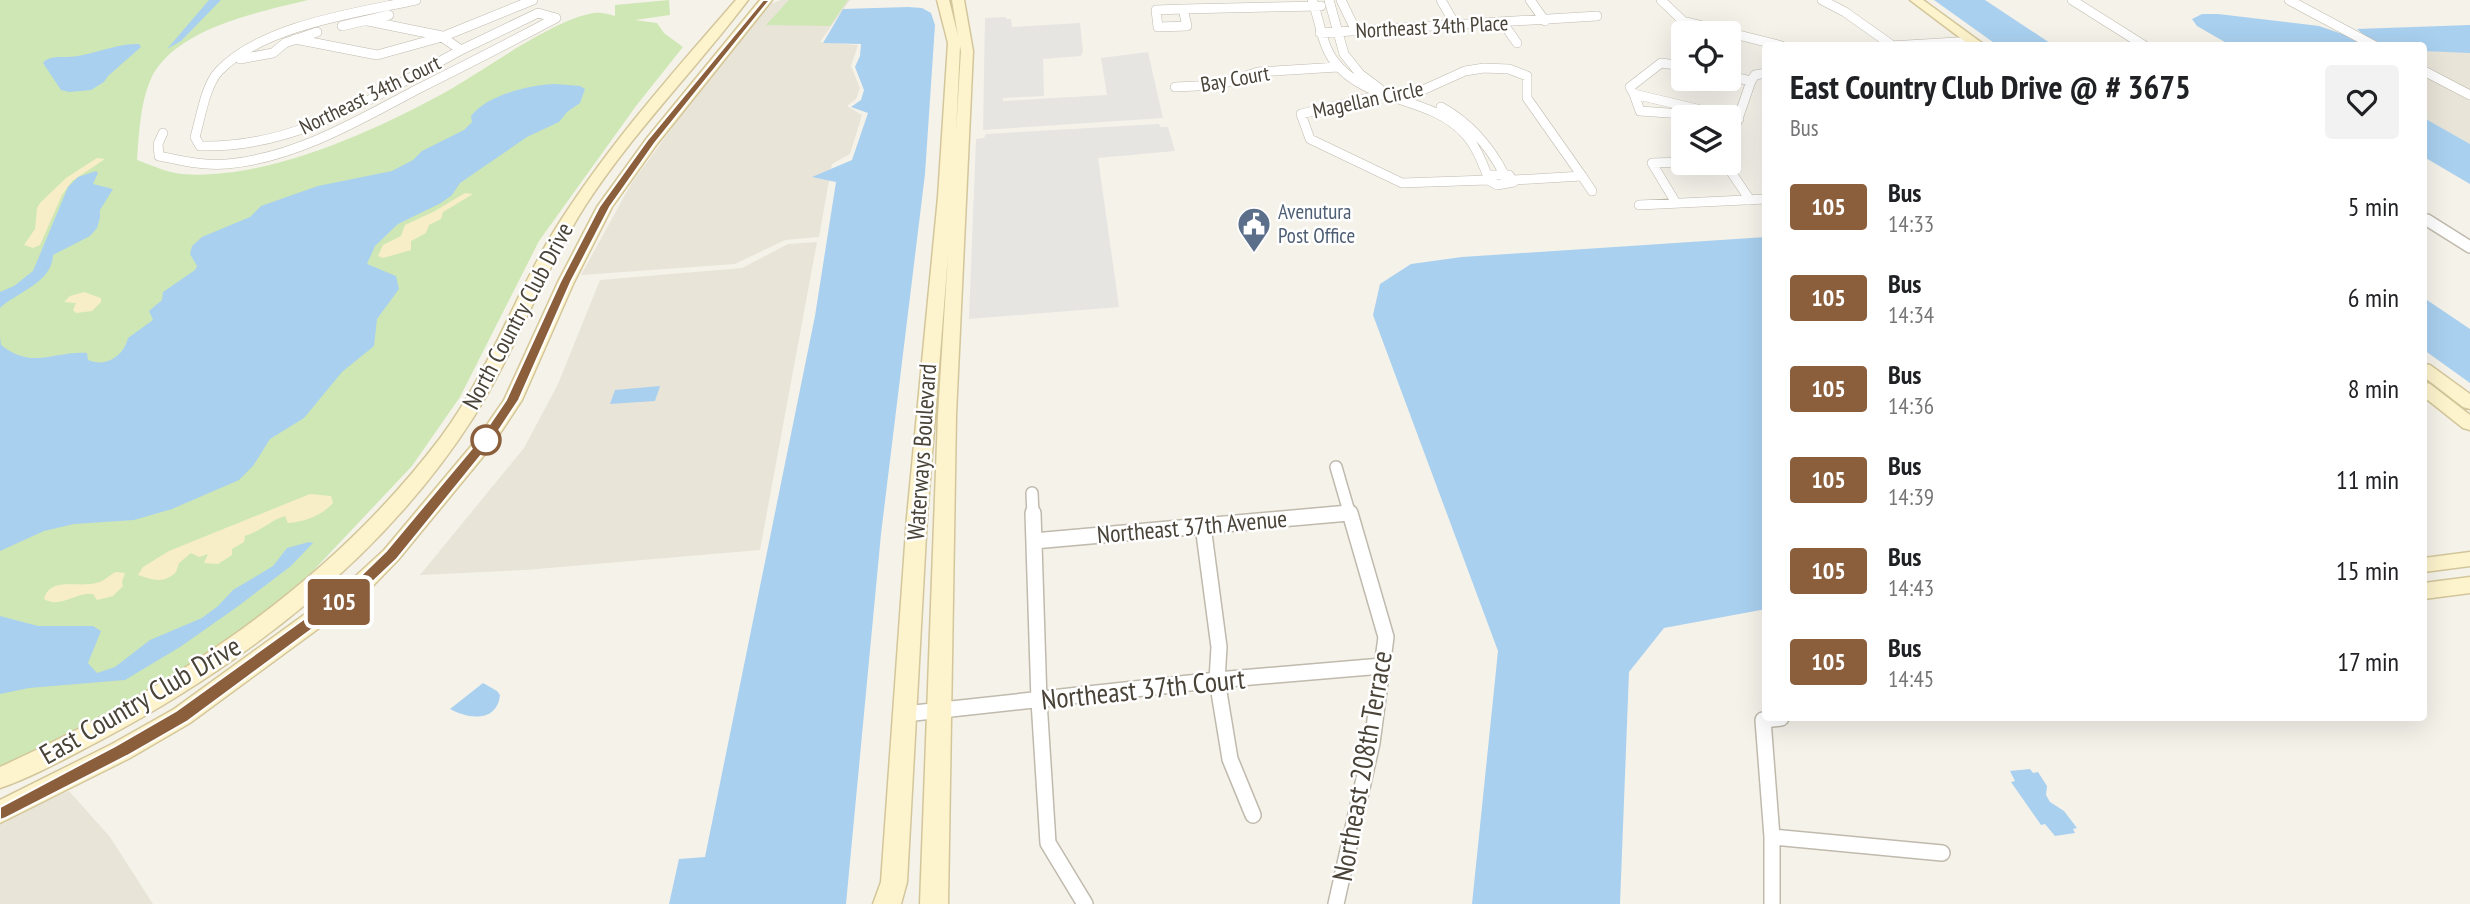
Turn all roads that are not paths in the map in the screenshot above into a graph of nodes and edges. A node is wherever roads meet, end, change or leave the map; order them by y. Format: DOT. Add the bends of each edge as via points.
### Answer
graph roads {
  1 [pos="533,0"];
  2 [pos="742,0"];
  3 [pos="765,0"];
  4 [pos="943,0"];
  5 [pos="958,0"];
  6 [pos="1342,0"];
  7 [pos="1441,0"];
  8 [pos="1530,0"];
  9 [pos="1661,0"];
  10 [pos="1822,0"];
  11 [pos="2072,0"];
  12 [pos="2289,0"];
  13 [pos="1911,2"];
  14 [pos="419,3"];
  15 [pos="1314,3"];
  16 [pos="1331,3"];
  17 [pos="1183,9"];
  18 [pos="1598,16"];
  19 [pos="366,21"];
  20 [pos="1545,21"];
  21 [pos="1503,23"];
  22 [pos="1456,26"];
  23 [pos="1356,31"];
  24 [pos="1337,32"];
  25 [pos="1320,33"];
  26 [pos="442,36"];
  27 [pos="295,39"];
  28 [pos="1766,42"];
  29 [pos="1888,42"];
  30 [pos="1957,42"];
  31 [pos="1973,42"];
  32 [pos="2139,42"];
  33 [pos="2368,42"];
  34 [pos="1517,43"];
  35 [pos="461,50"];
  36 [pos="236,60"];
  37 [pos="1671,64"];
  38 [pos="1338,67"];
  39 [pos="2427,73"];
  40 [pos="1762,77"];
  41 [pos="1741,79"];
  42 [pos="1751,81"];
  43 [pos="1175,87"];
  44 [pos="1401,94"];
  45 [pos="1634,94"];
  46 [pos="1381,95"];
  47 [pos="2470,95"];
  48 [pos="1680,105"];
  49 [pos="1740,105"];
  50 [pos="1671,113"];
  51 [pos="163,133"];
  52 [pos="1671,162"];
  53 [pos="1504,174"];
  54 [pos="1733,175"];
  55 [pos="1582,176"];
  56 [pos="1488,178"];
  57 [pos="1514,180"];
  58 [pos="1592,191"];
  59 [pos="1762,199"];
  60 [pos="1750,200"];
  61 [pos="1676,203"];
  62 [pos="1639,205"];
  63 [pos="2427,220"];
  64 [pos="2470,247"];
  65 [pos="573,269"];
  66 [pos="541,271"];
  67 [pos="2427,371"];
  68 [pos="2427,390"];
  69 [pos="513,400"];
  70 [pos="473,401"];
  71 [pos="2470,402"];
  72 [pos="2470,424"];
  73 [pos="1336,467"];
  74 [pos="1032,493"];
  75 [pos="1350,513"];
  76 [pos="1203,526"];
  77 [pos="1034,541"];
  78 [pos="2470,559"];
  79 [pos="2427,565"];
  80 [pos="2470,585"];
  81 [pos="2427,591"];
  82 [pos="276,615"];
  83 [pos="300,631"];
  84 [pos="1381,666"];
  85 [pos="1217,680"];
  86 [pos="1038,701"];
  87 [pos="937,709"];
  88 [pos="905,714"];
  89 [pos="1763,721"];
  90 [pos="100,729"];
  91 [pos="121,751"];
  92 [pos="0,778"];
  93 [pos="0,812"];
  94 [pos="1253,815"];
  95 [pos="1772,837"];
  96 [pos="1941,853"];
  97 [pos="887,904"];
  98 [pos="934,904"];
  99 [pos="1085,904"];
  100 [pos="1336,904"];
  101 [pos="1772,904"];
  1 -- 26 [label="street, Northeast 34th Court"];
  2 -- 66 [label="street, North Country Club Drive" via="630,131"];
  3 -- 65 [label="street, North Country Club Drive" via="652,141 605,207"];
  4 -- 88 [label="street, Waterways Boulevard" via="954,44"];
  5 -- 87 [label="street, Waterways Boulevard" via="967,51"];
  6 -- 23 [label="street"];
  7 -- 22 [label="street"];
  8 -- 20 [label="street"];
  9 -- 28 [label="street" via="1683,22"];
  10 -- 29 [label="street"];
  11 -- 32 [label="street"];
  12 -- 33 [label="street"];
  13 -- 30 [label="street"];
  13 -- 31 [label="street"];
  14 -- 19 [label="street"];
  14 -- 36 [label="street" via="292,29"];
  15 -- 16 [label="street"];
  15 -- 17 [label="street"];
  15 -- 25 [label="street"];
  16 -- 24 [label="street"];
  18 -- 20 [label="street"];
  19 -- 26 [label="street"];
  19 -- 27 [label="street"];
  20 -- 21 [label="street, Northeast 34th Place"];
  21 -- 22 [label="street, Northeast 34th Place"];
  21 -- 34 [label="street"];
  22 -- 23 [label="street, Northeast 34th Place"];
  23 -- 24 [label="street, Northeast 34th Place"];
  24 -- 25 [label="street, Northeast 34th Place"];
  24 -- 44 [label="street" via="1352,65 1368,81"];
  25 -- 38 [label="street"];
  26 -- 27 [label="street" via="377,55"];
  26 -- 35 [label="street, Northeast 34th Court"];
  27 -- 36 [label="street" via="273,52"];
  35 -- 36 [label="street, Northeast 34th Court" via="310,127 243,148 200,146 195,137 217,73"];
  35 -- 51 [label="street" via="538,13 556,18 336,131 265,156 216,164 179,163 159,156"];
  37 -- 45 [label="street" via="1661,63 1630,87"];
  38 -- 43 [label="street, Bay Court" via="1258,72 1219,85"];
  38 -- 46 [label="street" via="1361,88"];
  39 -- 47 [label="street"];
  40 -- 42 [label="street"];
  41 -- 42 [label="street"];
  42 -- 49 [label="street"];
  44 -- 46 [label="street, Magellan Circle"];
  44 -- 53 [label="street" via="1464,119 1481,135"];
  44 -- 55 [label="street, Magellan Circle" via="1413,94 1465,71 1484,68 1509,69 1527,76 1527,98"];
  45 -- 48 [label="street"];
  45 -- 50 [label="street" via="1640,111"];
  46 -- 56 [label="street" via="1425,109 1462,131"];
  46 -- 56 [label="street, Magellan Circle" via="1301,114 1310,139 1402,183"];
  52 -- 61 [label="street" via="1652,163"];
  53 -- 56 [label="street, Magellan Circle"];
  53 -- 57 [label="street"];
  54 -- 60 [label="street"];
  55 -- 57 [label="street, Magellan Circle"];
  55 -- 58 [label="street, Magellan Circle"];
  56 -- 57 [label="street, Magellan Circle" via="1503,186"];
  59 -- 60 [label="street"];
  60 -- 61 [label="street"];
  61 -- 62 [label="street"];
  63 -- 64 [label="street"];
  65 -- 66 [label="street"];
  65 -- 69 [label="street, North Country Club Drive"];
  66 -- 70 [label="street, North Country Club Drive"];
  67 -- 71 [label="street"];
  68 -- 72 [label="street"];
  69 -- 70 [label="street"];
  69 -- 83 [label="street, North Country Club Drive" via="484,443 391,555 356,589"];
  70 -- 82 [label="street, North Country Club Drive" via="410,488 330,570"];
  73 -- 75 [label="street, Northeast 208th Terrace"];
  74 -- 77 [label="street"];
  75 -- 76 [label="street, Northeast 37th Avenue"];
  75 -- 84 [label="street, Northeast 208th Terrace" via="1386,638"];
  76 -- 77 [label="street, Northeast 37th Avenue"];
  76 -- 85 [label="street" via="1219,647"];
  77 -- 86 [label="street"];
  78 -- 79 [label="street"];
  80 -- 81 [label="street"];
  82 -- 83 [label="street"];
  82 -- 90 [label="street, East Country Club Drive" via="184,679"];
  83 -- 91 [label="street, East Country Club Drive" via="182,716"];
  84 -- 85 [label="street, Northeast 37th Court"];
  84 -- 100 [label="street, Northeast 208th Terrace" via="1372,743"];
  85 -- 86 [label="street, Northeast 37th Court"];
  85 -- 94 [label="street" via="1230,759"];
  86 -- 87 [label="street, Northeast 37th Court"];
  86 -- 99 [label="street" via="1048,843"];
  87 -- 88 [label="street, Northeast 37th Court"];
  87 -- 98 [label="street, Waterways Boulevard"];
  88 -- 97 [label="street, Waterways Boulevard" via="894,882"];
  89 -- 95 [label="street"];
  90 -- 91 [label="street"];
  90 -- 92 [label="street, East Country Club Drive"];
  91 -- 93 [label="street, East Country Club Drive"];
  95 -- 96 [label="street"];
  95 -- 101 [label="street"];
}
